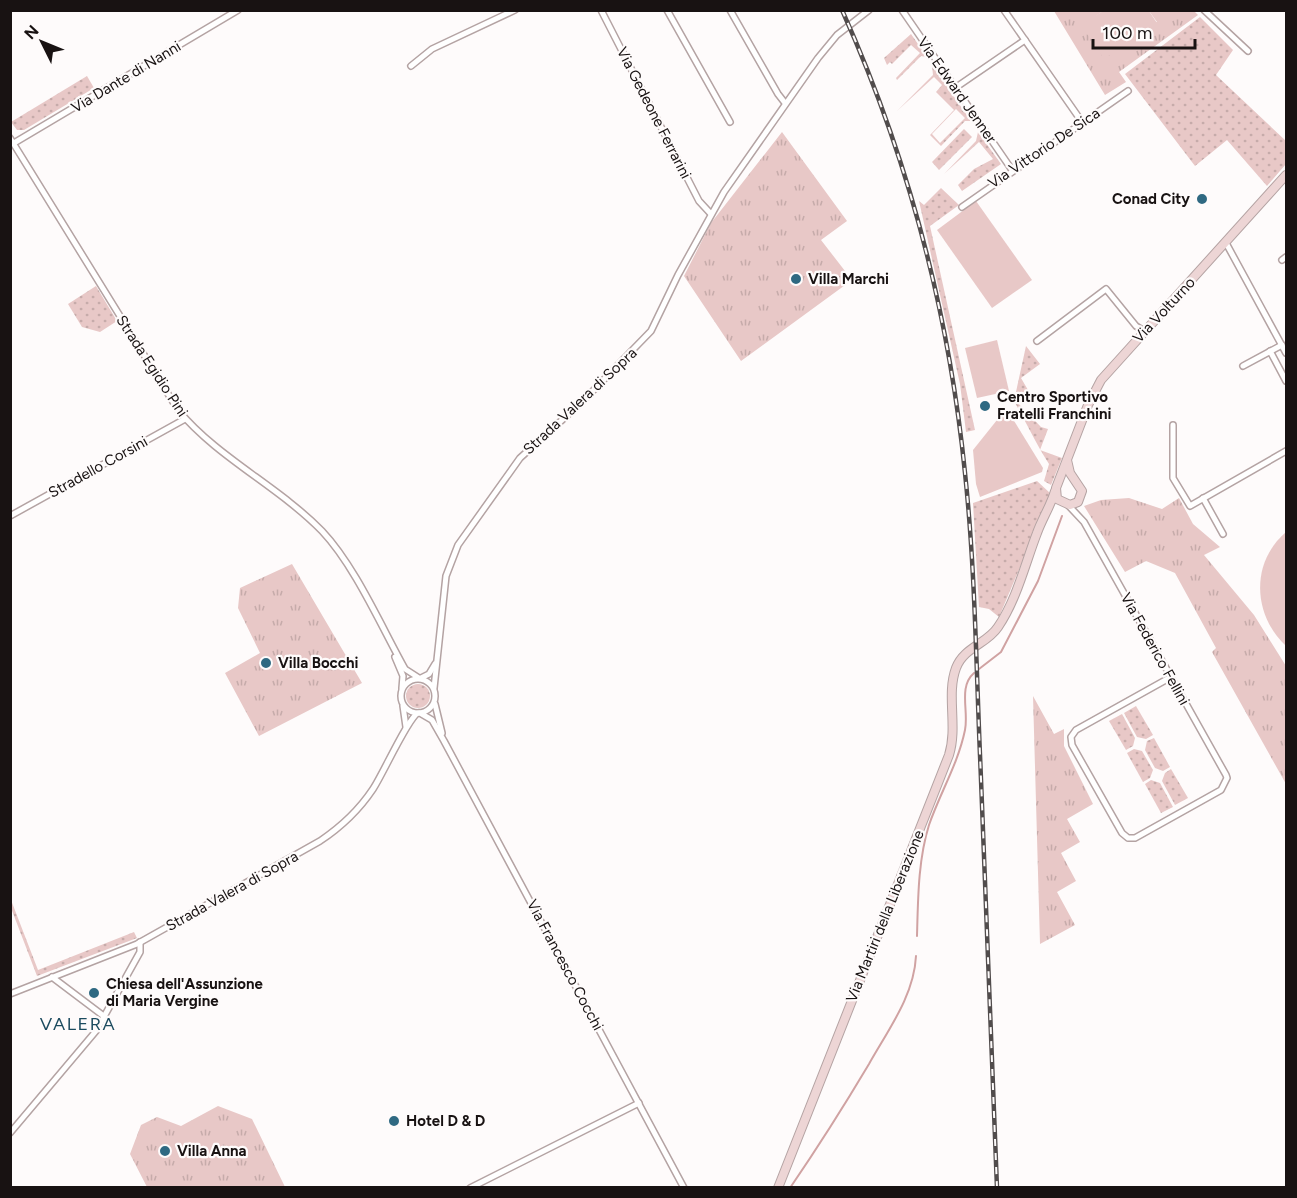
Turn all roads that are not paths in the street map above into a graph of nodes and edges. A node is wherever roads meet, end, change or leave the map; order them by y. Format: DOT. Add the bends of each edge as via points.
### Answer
graph roads {
  1 [pos="238,10"];
  2 [pos="515,10"];
  3 [pos="611,10"];
  4 [pos="667,10"];
  5 [pos="730,10"];
  6 [pos="869,10"];
  7 [pos="902,10"];
  8 [pos="1004,10"];
  9 [pos="1204,10"];
  10 [pos="602,13"];
  11 [pos="1025,40"];
  12 [pos="1248,51"];
  13 [pos="411,66"];
  14 [pos="955,88"];
  15 [pos="1128,91"];
  16 [pos="785,103"];
  17 [pos="730,122"];
  18 [pos="1082,122"];
  19 [pos="12,141"];
  20 [pos="1012,170"];
  21 [pos="1287,175"];
  22 [pos="962,207"];
  23 [pos="711,214"];
  24 [pos="1226,243"];
  25 [pos="1144,331"];
  26 [pos="1037,341"];
  27 [pos="1282,345"];
  28 [pos="1270,351"];
  29 [pos="1287,353"];
  30 [pos="1243,366"];
  31 [pos="1287,381"];
  32 [pos="185,419"];
  33 [pos="1173,425"];
  34 [pos="1287,451"];
  35 [pos="1067,460"];
  36 [pos="1076,481"];
  37 [pos="1056,488"];
  38 [pos="1081,497"];
  39 [pos="1203,498"];
  40 [pos="1067,505"];
  41 [pos="10,516"];
  42 [pos="1084,522"];
  43 [pos="1224,534"];
  44 [pos="1035,542"];
  45 [pos="975,646"];
  46 [pos="392,647"];
  47 [pos="436,663"];
  48 [pos="1171,677"];
  49 [pos="419,678"];
  50 [pos="434,688"];
  51 [pos="402,691"];
  52 [pos="435,699"];
  53 [pos="402,702"];
  54 [pos="419,713"];
  55 [pos="405,728"];
  56 [pos="445,743"];
  57 [pos="140,942"];
  58 [pos="52,977"];
  59 [pos="10,994"];
  60 [pos="105,1017"];
  61 [pos="639,1103"];
  62 [pos="10,1133"];
  63 [pos="470,1188"];
  64 [pos="684,1188"];
  65 [pos="778,1188"];
  1 -- 19 [label="street, Via Dante di Nanni"];
  2 -- 13 [label="street" via="432,49"];
  3 -- 10 [label="street"];
  4 -- 17 [label="street"];
  5 -- 16 [label="street"];
  6 -- 16 [label="street, Strada Valera di Sopra" via="837,35"];
  7 -- 14 [label="street, Via Edward Jenner"];
  8 -- 11 [label="street"];
  9 -- 12 [label="street"];
  10 -- 23 [label="street, Via Gedeone Ferrarini" via="699,201"];
  11 -- 14 [label="street"];
  11 -- 18 [label="street"];
  14 -- 20 [label="street, Via Edward Jenner"];
  15 -- 18 [label="street, Via Vittorio De Sica"];
  16 -- 23 [label="street, Strada Valera di Sopra"];
  18 -- 20 [label="street, Via Vittorio De Sica"];
  19 -- 32 [label="street, Strada Egidio Pini"];
  20 -- 22 [label="street, Via Vittorio De Sica"];
  21 -- 24 [label="street, Via Volturno"];
  23 -- 47 [label="street, Strada Valera di Sopra" via="651,331 520,458 458,545 447,570"];
  24 -- 25 [label="street, Via Volturno"];
  24 -- 27 [label="street"];
  25 -- 26 [label="street" via="1106,290"];
  25 -- 35 [label="street, Via Volturno" via="1096,388"];
  27 -- 28 [label="street"];
  27 -- 29 [label="street"];
  28 -- 30 [label="street"];
  28 -- 31 [label="street"];
  32 -- 41 [label="street, Stradello Corsini"];
  32 -- 46 [label="street, Strada Egidio Pini" via="327,537"];
  33 -- 39 [label="street" via="1173,478 1190,506"];
  34 -- 39 [label="street"];
  35 -- 36 [label="street"];
  35 -- 37 [label="street, Via Volturno"];
  36 -- 37 [label="street" via="1064,479"];
  36 -- 38 [label="street"];
  37 -- 40 [label="street" via="1057,499"];
  37 -- 44 [label="street, Via Volturno"];
  38 -- 40 [label="street, Via Volturno"];
  38 -- 42 [label="street, Via Federico Fellini"];
  39 -- 43 [label="street"];
  40 -- 42 [label="street, Via Federico Fellini"];
  40 -- 44 [label="street, Via Volturno" via="1050,512"];
  42 -- 48 [label="street, Via Federico Fellini"];
  44 -- 45 [label="street, Via Volturno" via="998,628"];
  45 -- 65 [label="street, Via Martiri della Liberazione" via="955,672 954,733 949,755"];
  46 -- 49 [label="street, Strada Egidio Pini" via="406,670"];
  46 -- 51 [label="street, Strada Egidio Pini" via="402,676"];
  47 -- 49 [label="street" via="429,674"];
  47 -- 50 [label="street, Strada Valera di Sopra"];
  48 -- 48 [label="street, Via Federico Fellini" via="1071,736 1072,745 1126,838 1135,838 1227,783"];
  49 -- 50 [label="street"];
  49 -- 51 [label="street" via="408,681"];
  50 -- 52 [label="street, Strada Valera di Sopra"];
  51 -- 53 [label="street, Strada Valera di Sopra"];
  52 -- 54 [label="street, Strada Valera di Sopra" via="429,709"];
  52 -- 56 [label="street, Via Francesco Cocchi"];
  53 -- 54 [label="street" via="410,711"];
  53 -- 55 [label="street, Strada Valera di Sopra"];
  54 -- 55 [label="street, Strada Valera di Sopra"];
  54 -- 56 [label="street, Via Francesco Cocchi" via="431,719"];
  55 -- 57 [label="street, Strada Valera di Sopra" via="373,789 336,830"];
  56 -- 61 [label="street, Via Francesco Cocchi"];
  57 -- 58 [label="street, Strada Valera di Sopra"];
  57 -- 60 [label="street" via="141,950"];
  58 -- 59 [label="street, Strada Valera di Sopra"];
  58 -- 60 [label="street"];
  60 -- 62 [label="street"];
  61 -- 63 [label="street"];
  61 -- 64 [label="street, Via Francesco Cocchi"];
}
